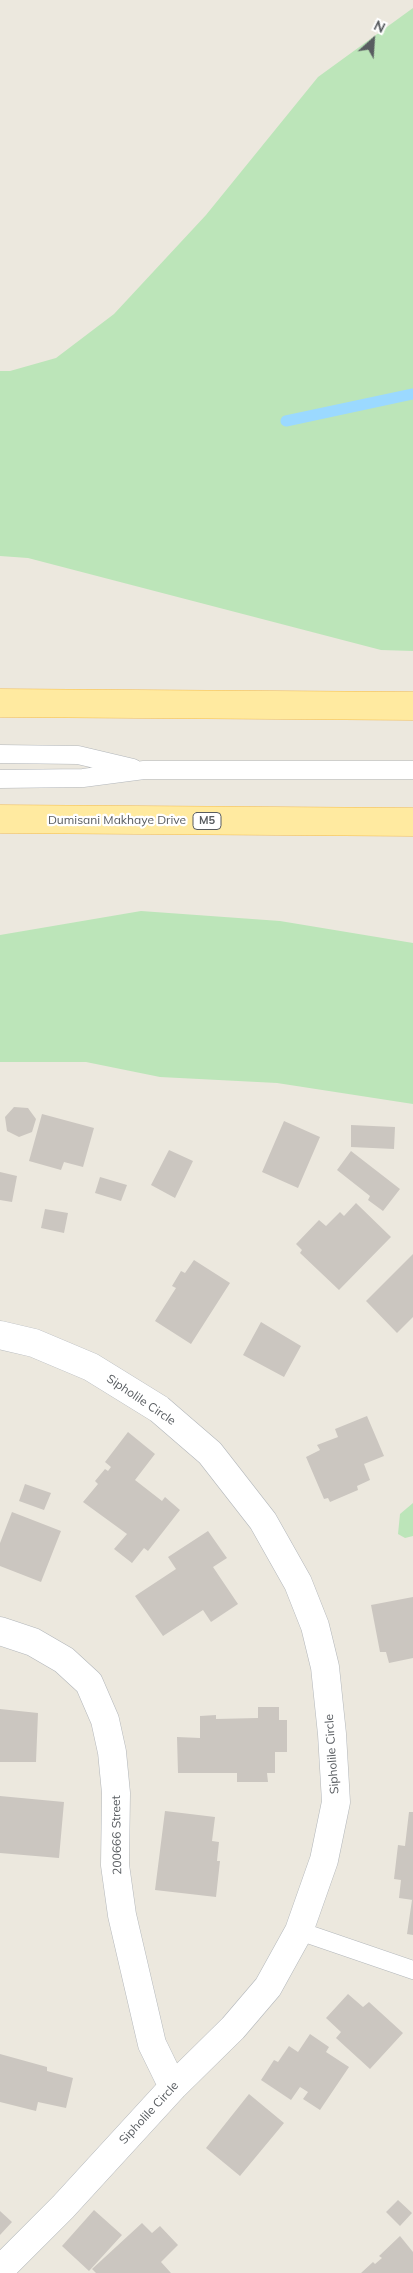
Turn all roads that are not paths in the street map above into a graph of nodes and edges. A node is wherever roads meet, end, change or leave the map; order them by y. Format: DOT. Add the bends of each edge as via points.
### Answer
graph roads {
  1 [pos="0,704"];
  2 [pos="413,706"];
  3 [pos="0,754"];
  4 [pos="144,770"];
  5 [pos="413,770"];
  6 [pos="0,779"];
  7 [pos="0,819"];
  8 [pos="413,822"];
  9 [pos="0,1335"];
  10 [pos="0,1631"];
  11 [pos="299,1931"];
  12 [pos="413,1970"];
  13 [pos="173,2087"];
  14 [pos="0,2270"];
  1 -- 2 [label="main road"];
  3 -- 4 [label="lane" via="78,755"];
  4 -- 5 [label="lane"];
  4 -- 6 [label="lane" via="83,778"];
  7 -- 8 [label="main road, Dumisani Makhaye Drive / M5"];
  9 -- 11 [label="street, Sipholile Circle" via="34,1343 91,1367 171,1419 210,1453 230,1478 263,1521 298,1583 315,1626 325,1667 336,1802 324,1860"];
  10 -- 13 [label="street, 200666 Street" via="33,1642 64,1660 89,1683 106,1720 116,1793 115,1865 122,1915 152,2044"];
  11 -- 12 [label="lane"];
  11 -- 13 [label="street, Sipholile Circle" via="268,1988 234,2028"];
  13 -- 14 [label="street, Sipholile Circle" via="63,2207"];
}
